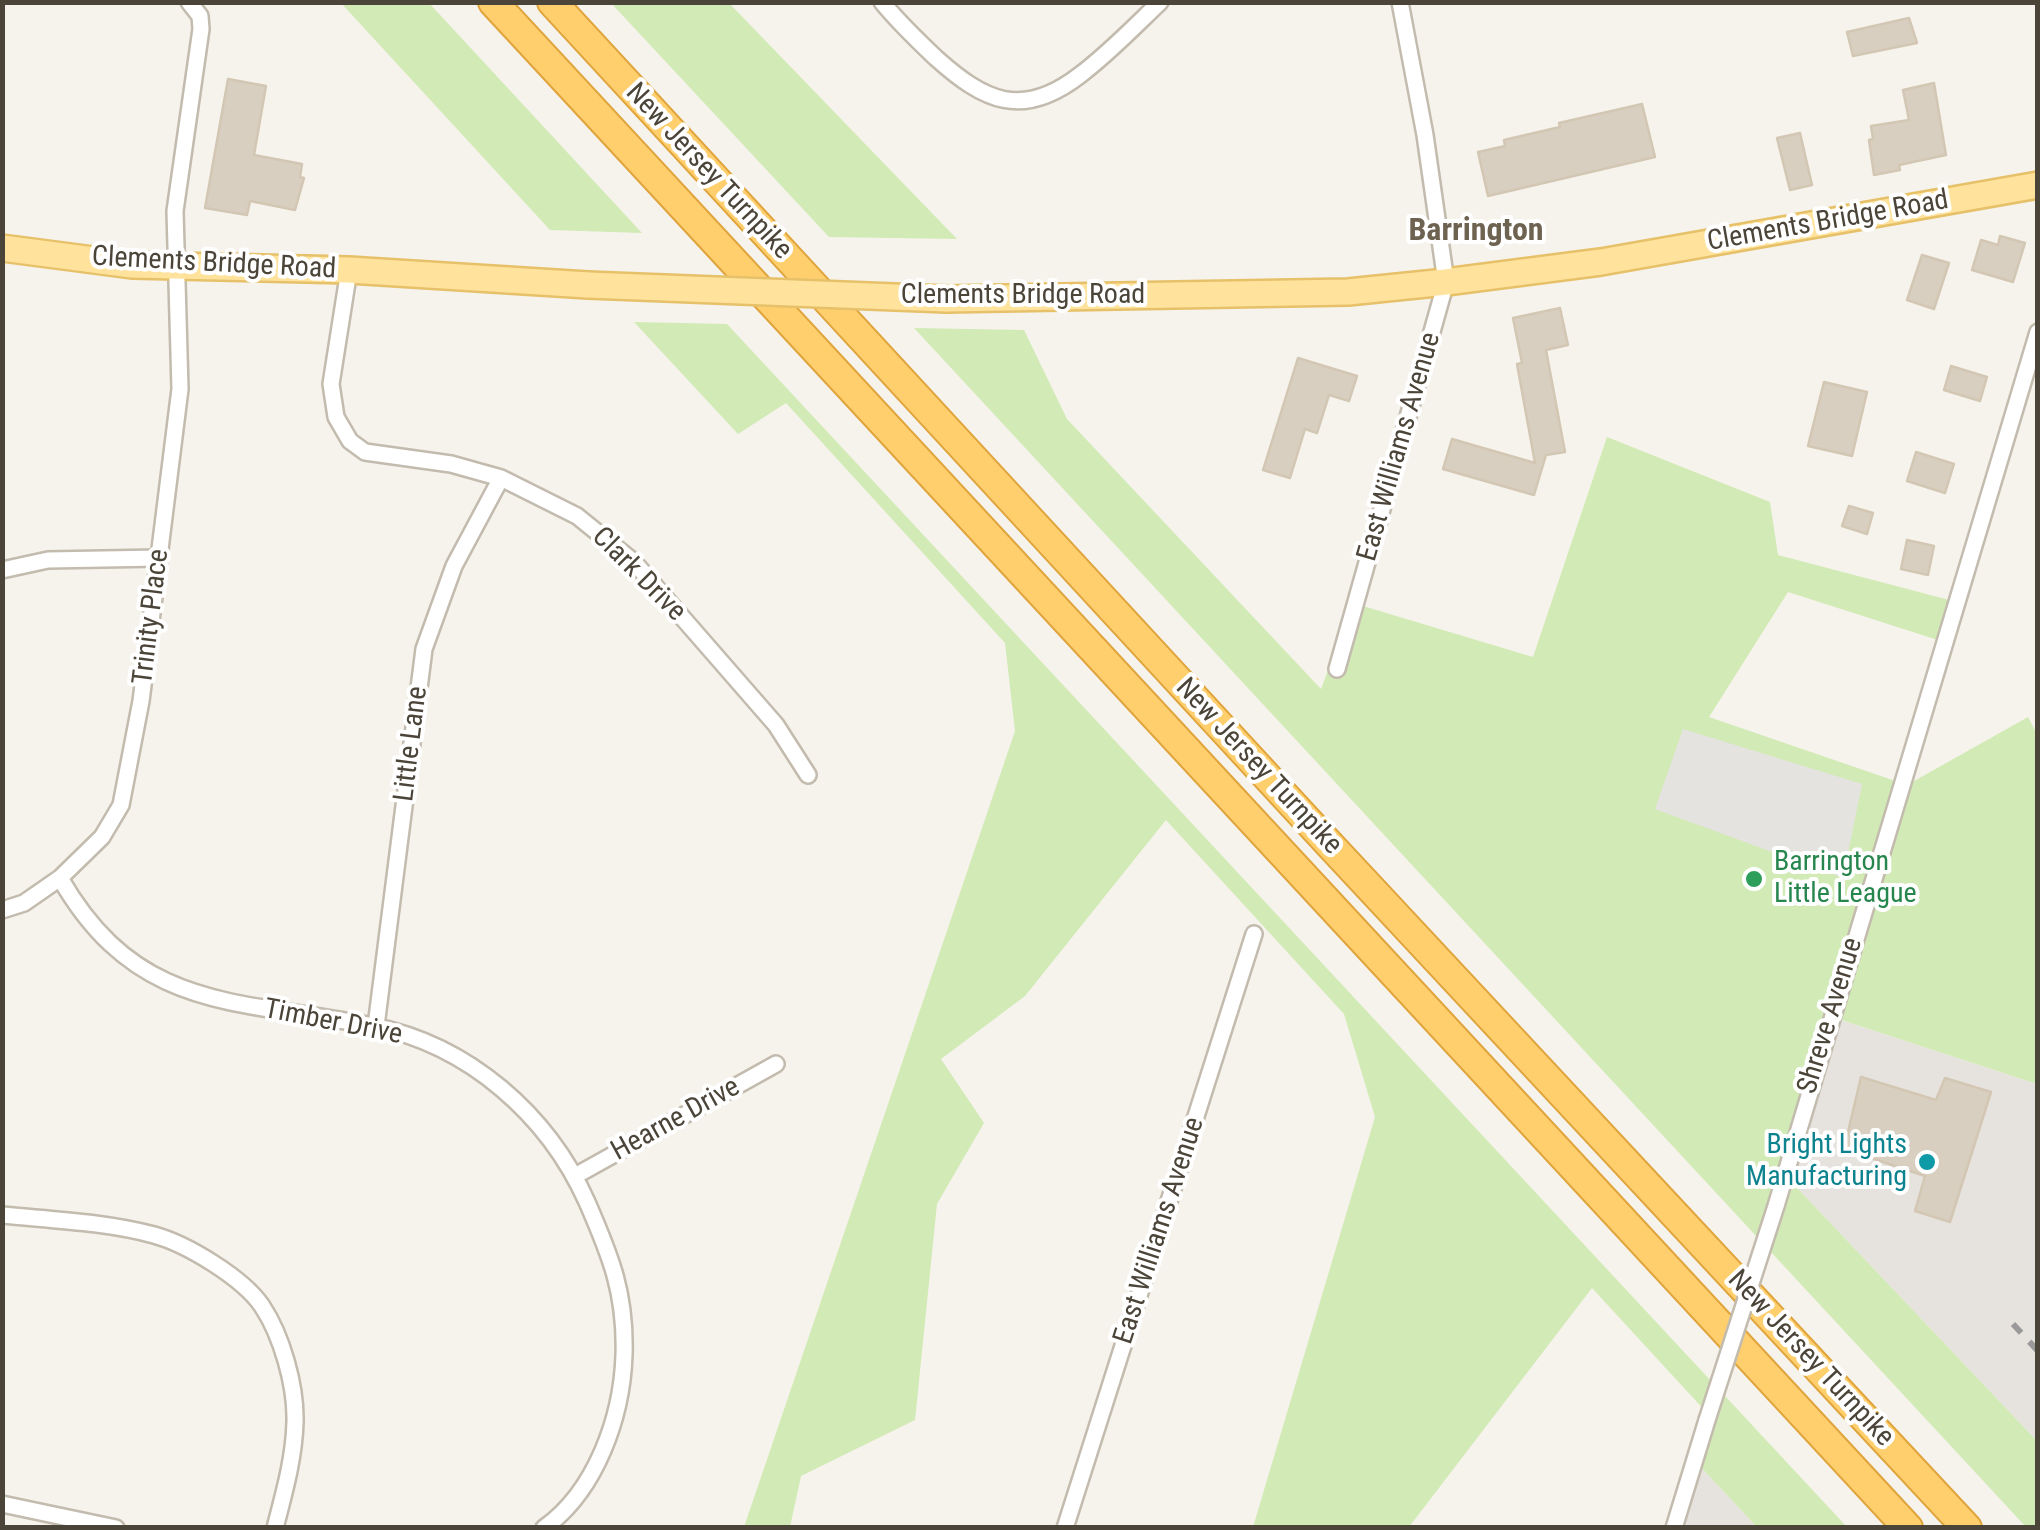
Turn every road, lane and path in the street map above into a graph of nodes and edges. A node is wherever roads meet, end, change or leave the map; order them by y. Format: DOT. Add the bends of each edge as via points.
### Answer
graph roads {
  1 [pos="493,2"];
  2 [pos="552,2"];
  3 [pos="882,2"];
  4 [pos="1160,2"];
  5 [pos="1400,2"];
  6 [pos="191,4"];
  7 [pos="2038,185"];
  8 [pos="2,248"];
  9 [pos="174,266"];
  10 [pos="349,270"];
  11 [pos="1446,282"];
  12 [pos="2038,332"];
  13 [pos="501,478"];
  14 [pos="159,558"];
  15 [pos="2,570"];
  16 [pos="1337,669"];
  17 [pos="808,775"];
  18 [pos="60,878"];
  19 [pos="2,910"];
  20 [pos="1254,934"];
  21 [pos="376,1026"];
  22 [pos="776,1064"];
  23 [pos="575,1176"];
  24 [pos="2,1215"];
  25 [pos="2,1504"];
  26 [pos="116,1528"];
  27 [pos="275,1528"];
  28 [pos="544,1528"];
  29 [pos="1065,1528"];
  30 [pos="1674,1528"];
  31 [pos="1908,1528"];
  32 [pos="1967,1528"];
  1 -- 31 [label="highway, New Jersey Turnpike"];
  2 -- 32 [label="highway, New Jersey Turnpike"];
  3 -- 4 [label="street" via="968,87 1001,100 1046,94 1078,77"];
  5 -- 11 [label="street"];
  6 -- 9 [label="street, Trinity Place" via="201,29 174,211"];
  7 -- 11 [label="main road, Clements Bridge Road" via="1602,262"];
  8 -- 9 [label="main road, Clements Bridge Road"];
  9 -- 10 [label="main road, Clements Bridge Road"];
  9 -- 14 [label="street, Trinity Place" via="180,390"];
  10 -- 11 [label="main road, Clements Bridge Road, bridge" via="946,299 1348,292"];
  10 -- 13 [label="street, Clark Drive" via="331,384 336,417 350,440 365,452"];
  11 -- 16 [label="street, East Williams Avenue"];
  12 -- 30 [label="street, Shreve Avenue, bridge"];
  13 -- 17 [label="street, Clark Drive" via="578,516 634,562 776,724"];
  13 -- 21 [label="street, Little Lane" via="454,566 424,649"];
  14 -- 15 [label="street" via="48,560"];
  14 -- 18 [label="street, Trinity Place" via="121,805 102,838"];
  18 -- 19 [label="street, Trinity Place"];
  18 -- 21 [label="street, Timber Drive" via="100,936 165,982 227,1004"];
  20 -- 29 [label="street, East Williams Avenue"];
  21 -- 23 [label="street, Timber Drive" via="422,1040 492,1078 537,1122"];
  22 -- 23 [label="street, Hearne Drive"];
  23 -- 28 [label="street, Timber Drive" via="611,1257 625,1316 623,1379 582,1491"];
  24 -- 27 [label="street" via="156,1236 201,1253 261,1304 289,1375 296,1418"];
  25 -- 26 [label="street"];
}
